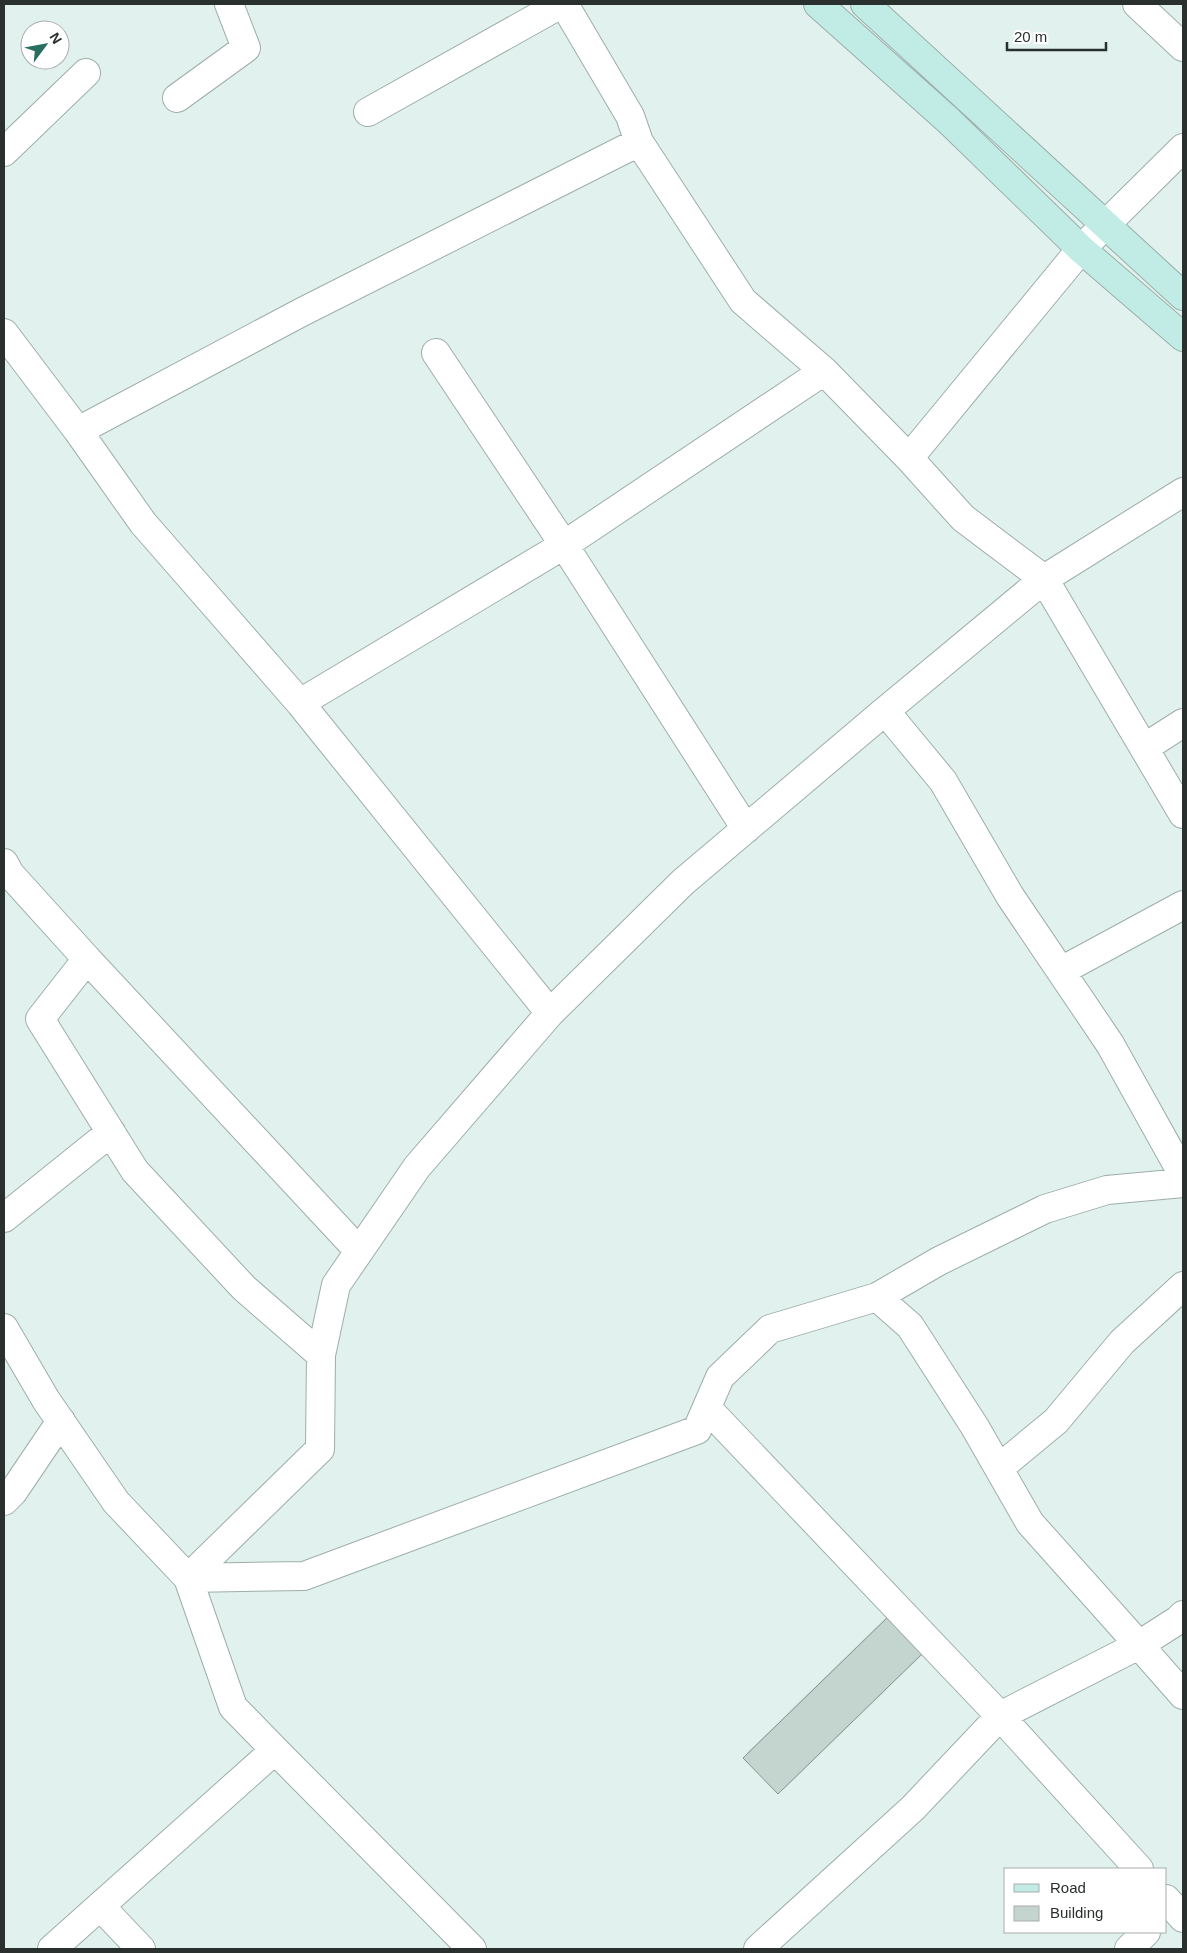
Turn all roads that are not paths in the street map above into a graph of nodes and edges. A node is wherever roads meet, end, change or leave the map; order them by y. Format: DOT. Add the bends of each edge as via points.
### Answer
graph roads {
  1 [pos="228,4"];
  2 [pos="562,4"];
  3 [pos="818,4"];
  4 [pos="865,4"];
  5 [pos="1137,4"];
  6 [pos="1183,47"];
  7 [pos="86,73"];
  8 [pos="177,98"];
  9 [pos="368,112"];
  10 [pos="640,142"];
  11 [pos="1183,148"];
  12 [pos="4,152"];
  13 [pos="1105,225"];
  14 [pos="1081,250"];
  15 [pos="1183,296"];
  16 [pos="4,333"];
  17 [pos="1183,337"];
  18 [pos="436,353"];
  19 [pos="824,370"];
  20 [pos="78,432"];
  21 [pos="909,458"];
  22 [pos="1183,492"];
  23 [pos="564,545"];
  24 [pos="1044,579"];
  25 [pos="300,703"];
  26 [pos="885,710"];
  27 [pos="1183,723"];
  28 [pos="1144,748"];
  29 [pos="1183,814"];
  30 [pos="746,829"];
  31 [pos="4,863"];
  32 [pos="1183,904"];
  33 [pos="87,959"];
  34 [pos="1061,971"];
  35 [pos="550,1013"];
  36 [pos="111,1132"];
  37 [pos="1183,1175"];
  38 [pos="1183,1184"];
  39 [pos="4,1218"];
  40 [pos="359,1252"];
  41 [pos="1183,1286"];
  42 [pos="878,1297"];
  43 [pos="4,1328"];
  44 [pos="320,1355"];
  45 [pos="707,1408"];
  46 [pos="61,1421"];
  47 [pos="999,1468"];
  48 [pos="4,1501"];
  49 [pos="188,1578"];
  50 [pos="1183,1615"];
  51 [pos="1139,1646"];
  52 [pos="1183,1695"];
  53 [pos="1000,1716"];
  54 [pos="275,1750"];
  55 [pos="1138,1868"];
  56 [pos="100,1906"];
  57 [pos="1145,1933"];
  58 [pos="52,1949"];
  59 [pos="141,1949"];
  60 [pos="472,1949"];
  61 [pos="758,1949"];
  62 [pos="1128,1949"];
  1 -- 8 [label="street" via="246,48"];
  2 -- 9 [label="street"];
  2 -- 10 [label="street" via="630,116"];
  3 -- 14 [label="street" via="948,120"];
  4 -- 13 [label="street"];
  5 -- 6 [label="street"];
  7 -- 12 [label="street"];
  10 -- 19 [label="street" via="742,300"];
  10 -- 20 [label="street" via="302,312"];
  11 -- 13 [label="street"];
  13 -- 14 [label="street"];
  13 -- 15 [label="street"];
  14 -- 17 [label="street"];
  14 -- 21 [label="street"];
  16 -- 20 [label="street"];
  18 -- 23 [label="street"];
  19 -- 21 [label="street"];
  19 -- 23 [label="street"];
  20 -- 25 [label="street" via="143,524"];
  21 -- 24 [label="street" via="963,518"];
  22 -- 24 [label="street"];
  23 -- 25 [label="street"];
  23 -- 30 [label="street"];
  24 -- 26 [label="street"];
  24 -- 28 [label="street"];
  25 -- 35 [label="street"];
  26 -- 30 [label="street"];
  26 -- 34 [label="street" via="943,781 1010,896"];
  27 -- 28 [label="street"];
  28 -- 29 [label="street"];
  30 -- 35 [label="street" via="683,882"];
  31 -- 33 [label="street" via="10,874"];
  32 -- 34 [label="street"];
  33 -- 36 [label="street" via="40,1019"];
  33 -- 40 [label="street"];
  34 -- 37 [label="street" via="1110,1044"];
  35 -- 40 [label="street" via="417,1167"];
  36 -- 39 [label="street"];
  36 -- 44 [label="street" via="135,1172 237,1281"];
  38 -- 42 [label="street" via="1107,1190 1045,1209 940,1261"];
  40 -- 44 [label="street" via="336,1285"];
  41 -- 47 [label="street" via="1122,1342 1056,1421"];
  42 -- 45 [label="street" via="770,1329 720,1377"];
  42 -- 47 [label="street" via="910,1326"];
  43 -- 46 [label="street"];
  44 -- 49 [label="street" via="320,1449"];
  45 -- 49 [label="street" via="697,1430 304,1576"];
  45 -- 53 [label="street"];
  46 -- 48 [label="street"];
  46 -- 49 [label="street" via="116,1502"];
  47 -- 51 [label="street" via="1030,1523"];
  49 -- 54 [label="street" via="233,1707"];
  50 -- 51 [label="street"];
  51 -- 52 [label="street"];
  51 -- 53 [label="street"];
  53 -- 55 [label="street"];
  53 -- 61 [label="street" via="913,1808"];
  54 -- 56 [label="street"];
  54 -- 60 [label="street"];
  56 -- 58 [label="street"];
  56 -- 59 [label="street"];
  57 -- 62 [label="street"];
}
